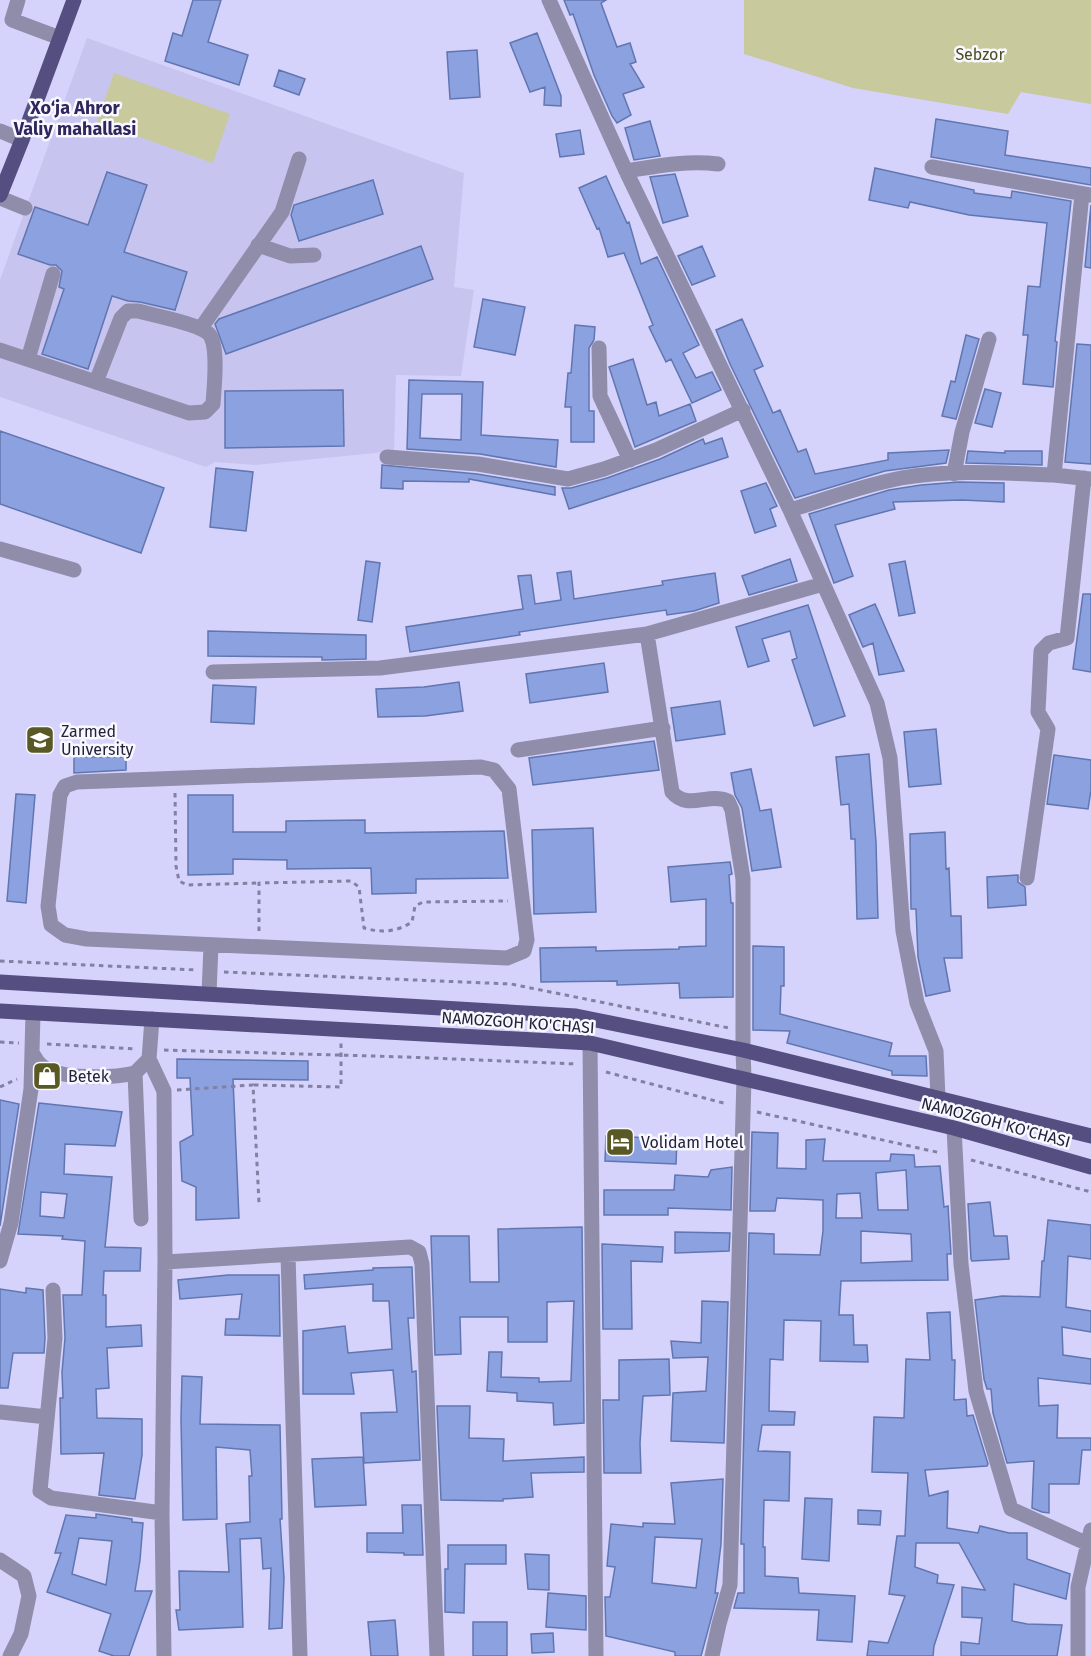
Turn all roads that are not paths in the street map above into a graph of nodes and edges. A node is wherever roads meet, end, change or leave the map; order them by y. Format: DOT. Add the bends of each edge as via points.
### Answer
graph roads {
  1 [pos="18,0"];
  2 [pos="74,0"];
  3 [pos="549,0"];
  4 [pos="6,23"];
  5 [pos="60,38"];
  6 [pos="0,131"];
  7 [pos="22,140"];
  8 [pos="299,159"];
  9 [pos="718,164"];
  10 [pos="932,167"];
  11 [pos="626,171"];
  12 [pos="1087,195"];
  13 [pos="0,197"];
  14 [pos="25,208"];
  15 [pos="258,245"];
  16 [pos="314,255"];
  17 [pos="53,274"];
  18 [pos="201,328"];
  19 [pos="989,339"];
  20 [pos="599,348"];
  21 [pos="0,350"];
  22 [pos="28,359"];
  23 [pos="96,382"];
  24 [pos="743,410"];
  25 [pos="387,457"];
  26 [pos="630,460"];
  27 [pos="954,474"];
  28 [pos="1054,475"];
  29 [pos="1087,478"];
  30 [pos="790,510"];
  31 [pos="0,549"];
  32 [pos="74,570"];
  33 [pos="823,584"];
  34 [pos="647,634"];
  35 [pos="213,672"];
  36 [pos="663,728"];
  37 [pos="518,750"];
  38 [pos="1027,878"];
  39 [pos="211,946"];
  40 [pos="0,982"];
  41 [pos="209,993"];
  42 [pos="0,1011"];
  43 [pos="33,1013"];
  44 [pos="152,1019"];
  45 [pos="590,1043"];
  46 [pos="32,1048"];
  47 [pos="742,1050"];
  48 [pos="149,1054"];
  49 [pos="135,1073"];
  50 [pos="744,1078"];
  51 [pos="938,1098"];
  52 [pos="954,1128"];
  53 [pos="1091,1136"];
  54 [pos="1091,1167"];
  55 [pos="141,1219"];
  56 [pos="288,1255"];
  57 [pos="0,1261"];
  58 [pos="165,1262"];
  59 [pos="53,1290"];
  60 [pos="0,1412"];
  61 [pos="47,1417"];
  62 [pos="162,1513"];
  63 [pos="1089,1537"];
  64 [pos="0,1560"];
  65 [pos="1084,1586"];
  66 [pos="10,1656"];
  67 [pos="164,1656"];
  68 [pos="300,1656"];
  69 [pos="437,1656"];
  70 [pos="596,1656"];
  71 [pos="712,1656"];
  72 [pos="1078,1656"];
  1 -- 4 [label="street"];
  2 -- 5 [label="main road"];
  3 -- 11 [label="street"];
  4 -- 5 [label="street"];
  5 -- 7 [label="main road"];
  6 -- 7 [label="street"];
  7 -- 13 [label="main road"];
  8 -- 15 [label="street" via="282,212"];
  9 -- 11 [label="street" via="666,164"];
  10 -- 12 [label="street"];
  11 -- 24 [label="street"];
  12 -- 28 [label="street"];
  13 -- 14 [label="street"];
  15 -- 16 [label="street" via="290,256"];
  15 -- 18 [label="street"];
  17 -- 22 [label="street"];
  18 -- 23 [label="street" via="128,311 121,318"];
  18 -- 23 [label="street" via="210,335 214,346 213,404 204,412 189,413"];
  19 -- 27 [label="street"];
  20 -- 26 [label="street" via="600,396"];
  21 -- 22 [label="street"];
  22 -- 23 [label="street"];
  24 -- 26 [label="street"];
  24 -- 30 [label="street"];
  25 -- 26 [label="street" via="478,464 568,479"];
  27 -- 28 [label="street"];
  27 -- 30 [label="street" via="902,478"];
  28 -- 29 [label="street"];
  29 -- 38 [label="street" via="1067,638 1049,643 1041,651 1038,712 1048,729"];
  30 -- 33 [label="street"];
  31 -- 32 [label="street"];
  33 -- 34 [label="street"];
  33 -- 51 [label="street" via="877,703 887,747 903,931 917,1003 936,1051"];
  34 -- 35 [label="street" via="380,668"];
  34 -- 36 [label="street"];
  36 -- 37 [label="street"];
  36 -- 47 [label="street" via="672,792 678,799 688,801 721,798 728,801 732,810 743,879"];
  39 -- 39 [label="street" via="87,939 65,935 51,926 48,906 60,795 65,786 77,782 481,766 494,770 509,789 527,940 524,951 507,958"];
  39 -- 41 [label="street"];
  40 -- 41 [label="main road, NAMOZGOH KO'CHASI"];
  41 -- 47 [label="main road, NAMOZGOH KO'CHASI" via="576,1016"];
  42 -- 43 [label="main road, NAMOZGOH KO'CHASI"];
  43 -- 44 [label="main road, NAMOZGOH KO'CHASI"];
  43 -- 46 [label="street"];
  44 -- 45 [label="main road, NAMOZGOH KO'CHASI"];
  44 -- 48 [label="street"];
  45 -- 50 [label="main road, NAMOZGOH KO'CHASI"];
  45 -- 70 [label="street"];
  46 -- 49 [label="street" via="41,1065 58,1073"];
  46 -- 57 [label="street" via="31,1089 17,1187"];
  47 -- 50 [label="street"];
  47 -- 51 [label="main road, NAMOZGOH KO'CHASI"];
  48 -- 49 [label="street"];
  48 -- 58 [label="street" via="164,1091"];
  49 -- 55 [label="street"];
  50 -- 52 [label="main road, NAMOZGOH KO'CHASI"];
  50 -- 71 [label="street" via="730,1585"];
  51 -- 53 [label="main road, NAMOZGOH KO'CHASI"];
  52 -- 54 [label="main road, NAMOZGOH KO'CHASI"];
  52 -- 63 [label="street" via="961,1264 976,1391 1011,1509"];
  56 -- 58 [label="street"];
  56 -- 68 [label="street"];
  56 -- 69 [label="street" via="410,1247 419,1252"];
  58 -- 62 [label="street"];
  59 -- 61 [label="street" via="55,1338"];
  60 -- 61 [label="street"];
  61 -- 62 [label="street" via="40,1491 51,1498"];
  62 -- 67 [label="street"];
  63 -- 65 [label="street"];
  64 -- 66 [label="street" via="24,1576 29,1596 21,1634"];
  65 -- 72 [label="street"];
}
